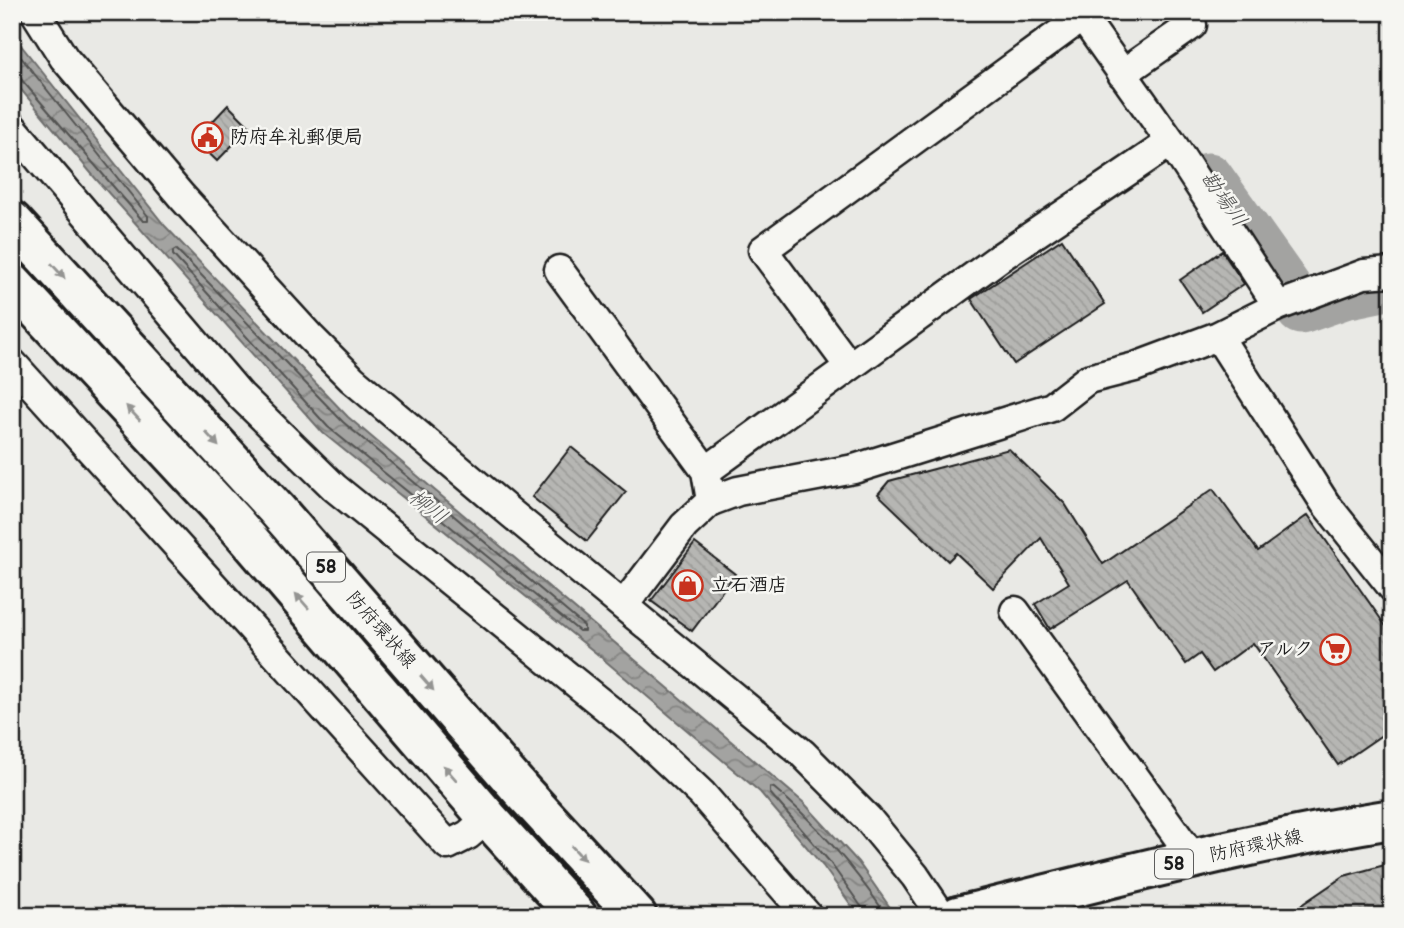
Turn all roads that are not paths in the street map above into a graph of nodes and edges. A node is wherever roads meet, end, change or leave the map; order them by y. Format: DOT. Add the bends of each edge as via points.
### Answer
graph roads {
  1 [pos="33,15"];
  2 [pos="1080,15"];
  3 [pos="1192,25"];
  4 [pos="1122,74"];
  5 [pos="12,127"];
  6 [pos="1171,142"];
  7 [pos="12,221"];
  8 [pos="559,270"];
  9 [pos="1392,272"];
  10 [pos="12,283"];
  11 [pos="1278,306"];
  12 [pos="1218,336"];
  13 [pos="12,363"];
  14 [pos="849,366"];
  15 [pos="706,471"];
  16 [pos="711,501"];
  17 [pos="1392,587"];
  18 [pos="624,605"];
  19 [pos="1015,611"];
  20 [pos="488,818"];
  21 [pos="1392,819"];
  22 [pos="1194,859"];
  23 [pos="577,916"];
  24 [pos="637,916"];
  25 [pos="808,916"];
  26 [pos="942,916"];
  27 [pos="958,916"];
  1 -- 18 [label="street" via="182,197 343,371"];
  2 -- 4 [label="street"];
  2 -- 14 [label="street" via="763,250"];
  3 -- 4 [label="street"];
  4 -- 6 [label="street"];
  5 -- 25 [label="street" via="240,395 335,488 633,729 702,794"];
  6 -- 11 [label="street"];
  6 -- 14 [label="street"];
  7 -- 24 [label="main road, 防府環状線 / 58, one-way" via="276,509"];
  8 -- 15 [label="street"];
  9 -- 11 [label="street" via="1364,274"];
  20 -- 10 [label="main road, 58, one-way" via="233,521"];
  11 -- 12 [label="street"];
  12 -- 16 [label="street" via="1088,379 1052,407 854,469"];
  12 -- 17 [label="street" via="1325,503"];
  13 -- 20 [label="street" via="448,845"];
  14 -- 15 [label="street"];
  15 -- 16 [label="street"];
  16 -- 18 [label="street" via="684,526"];
  18 -- 26 [label="street" via="802,753 868,819"];
  19 -- 22 [label="street"];
  20 -- 23 [label="main road, 58"];
  21 -- 22 [label="main road, 防府環状線 / 58"];
  22 -- 27 [label="main road, 防府環状線 / 58"];
}
